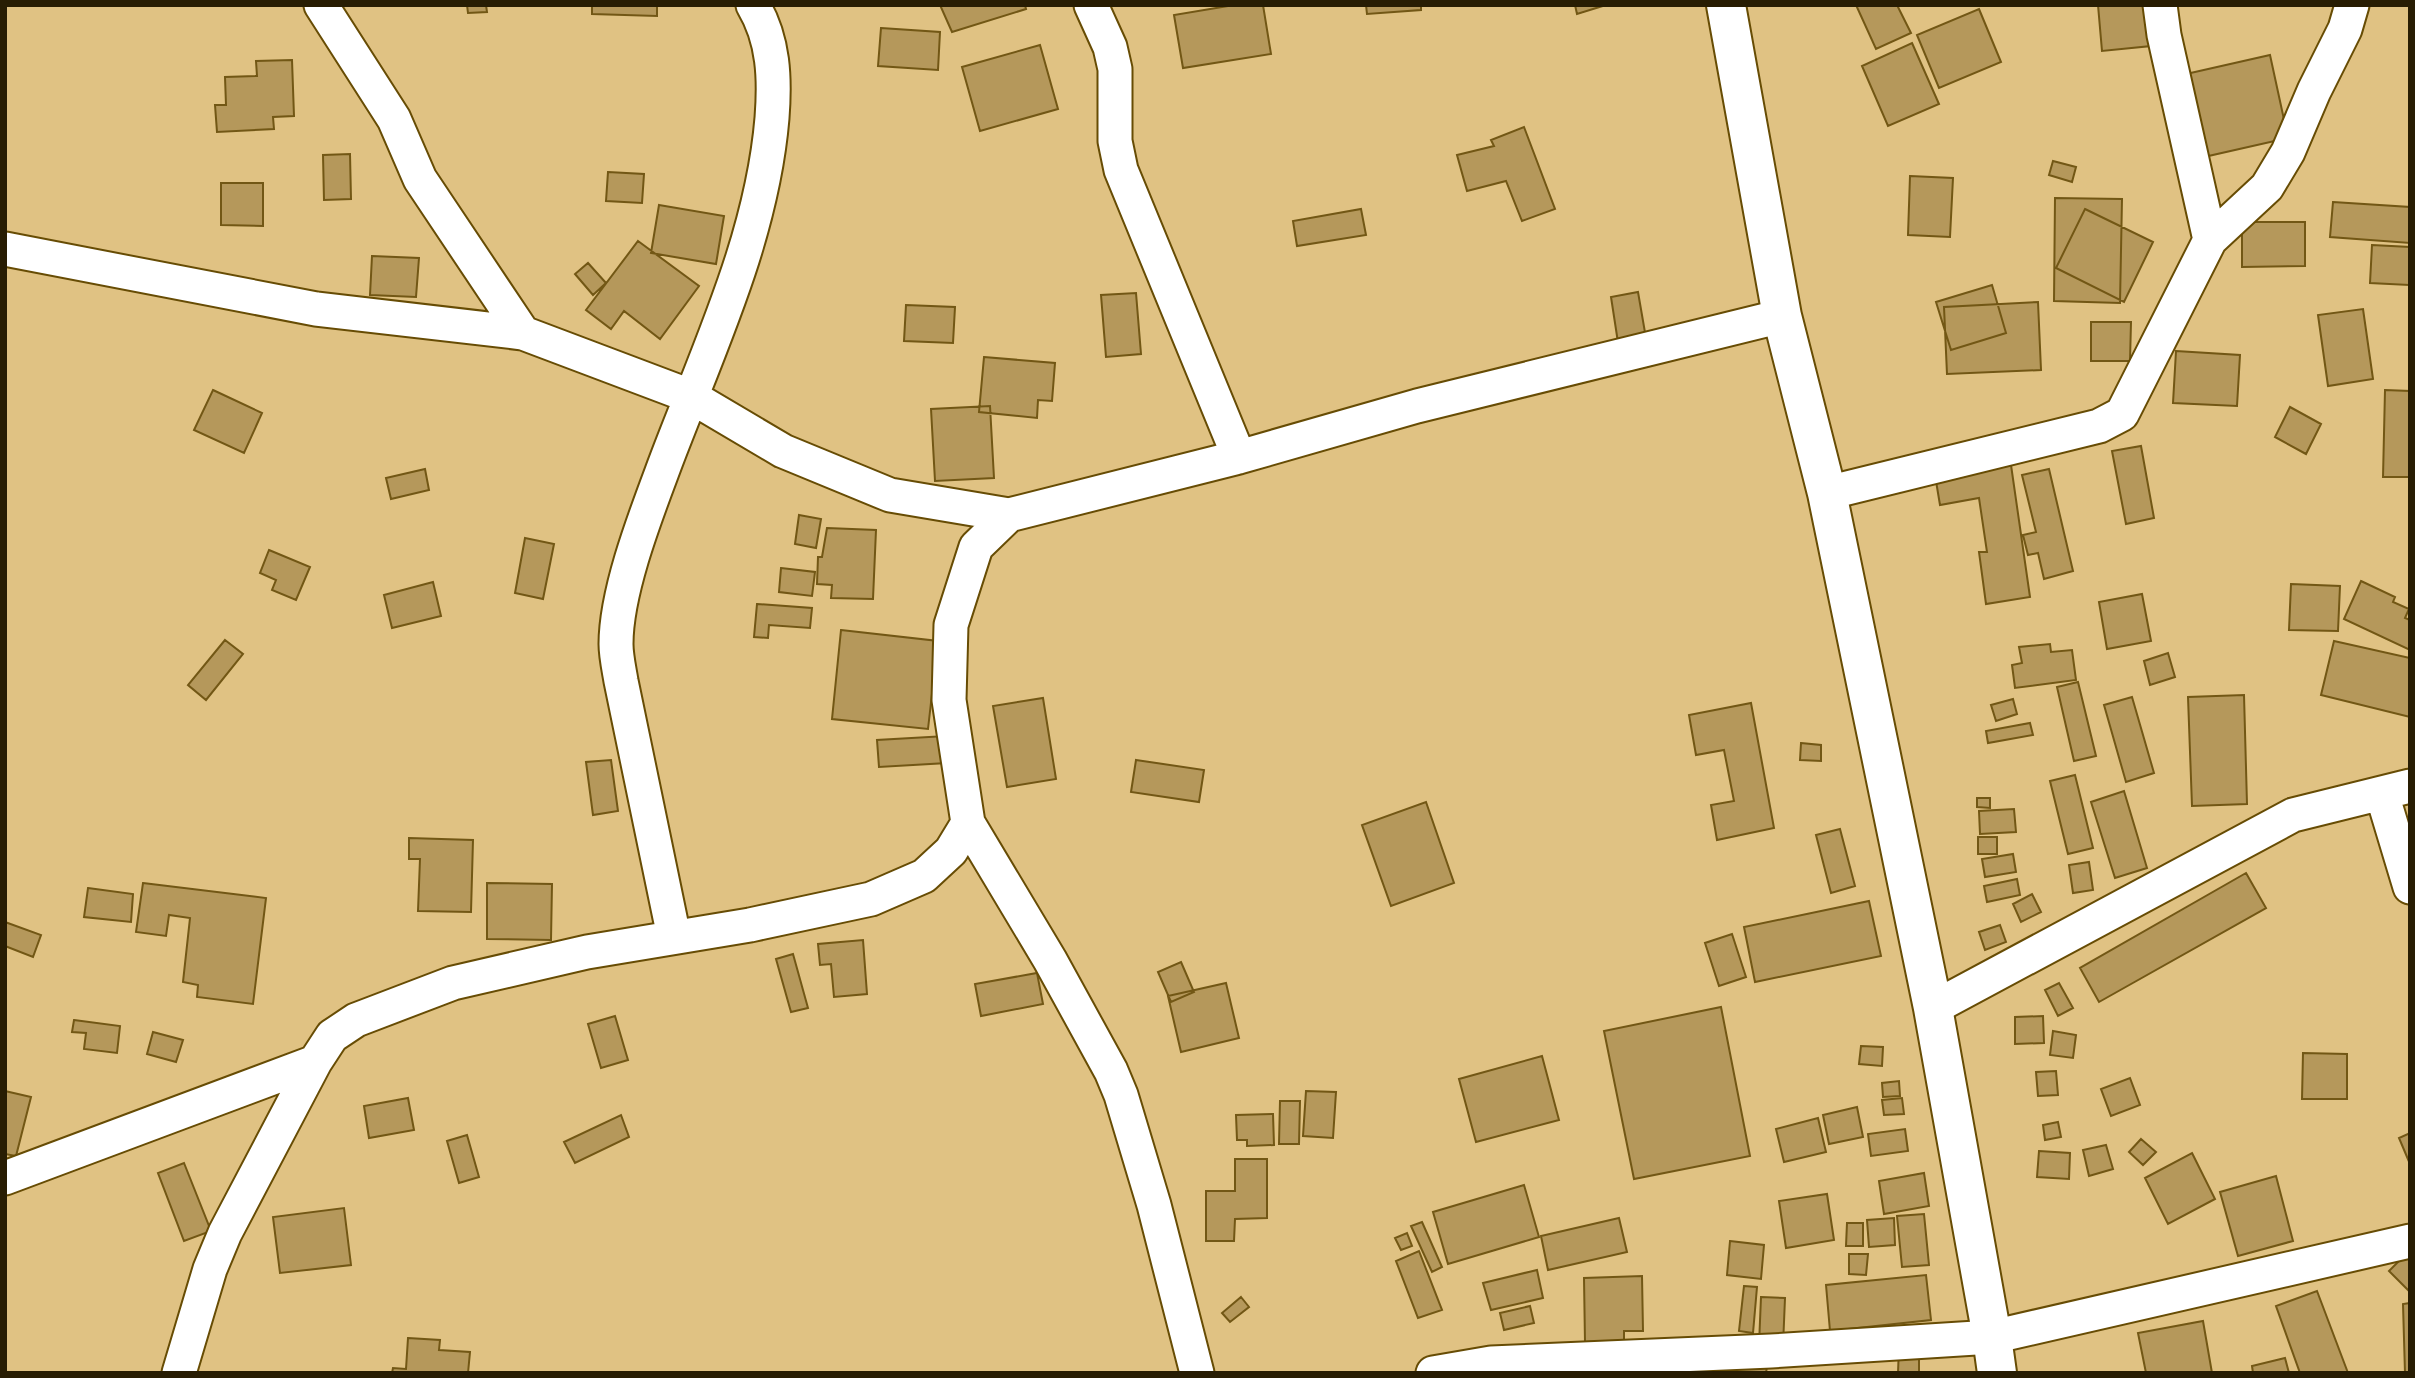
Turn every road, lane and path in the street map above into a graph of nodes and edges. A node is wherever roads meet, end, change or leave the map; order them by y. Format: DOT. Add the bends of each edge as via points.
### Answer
graph roads {
  1 [pos="321,5"];
  2 [pos="753,5"];
  3 [pos="1091,5"];
  4 [pos="1726,5"];
  5 [pos="2160,5"];
  6 [pos="2352,5"];
  7 [pos="2210,240"];
  8 [pos="5,249"];
  9 [pos="1782,316"];
  10 [pos="523,334"];
  11 [pos="690,396"];
  12 [pos="1239,457"];
  13 [pos="1827,493"];
  14 [pos="1009,515"];
  15 [pos="2396,790"];
  16 [pos="968,823"];
  17 [pos="2410,887"];
  18 [pos="674,937"];
  19 [pos="1933,1008"];
  20 [pos="315,1062"];
  21 [pos="5,1178"];
  22 [pos="2410,1241"];
  23 [pos="1994,1355"];
  24 [pos="179,1373"];
  25 [pos="1197,1373"];
  26 [pos="1433,1373"];
  1 -- 10 [label="street" via="394,119 420,179"];
  2 -- 11 [label="street" via="768,39 775,79 769,146 751,229 725,311"];
  3 -- 12 [label="street" via="1115,69 1115,141 1121,170"];
  4 -- 9 [label="main road"];
  5 -- 7 [label="street"];
  6 -- 7 [label="street" via="2288,152 2267,187"];
  7 -- 13 [label="street" via="2122,414 2099,426"];
  8 -- 10 [label="street" via="316,309"];
  9 -- 12 [label="street" via="1417,406"];
  9 -- 13 [label="main road"];
  10 -- 11 [label="street"];
  11 -- 14 [label="street" via="783,451 890,495"];
  11 -- 18 [label="street" via="646,513 622,598 616,644"];
  12 -- 14 [label="street"];
  13 -- 19 [label="main road"];
  14 -- 16 [label="street" via="976,547 951,625 949,699"];
  15 -- 17 [label="street"];
  15 -- 19 [label="street" via="2293,815"];
  16 -- 18 [label="street" via="951,851 924,876 871,900"];
  16 -- 25 [label="street" via="1050,960 1121,1095"];
  18 -- 20 [label="street" via="587,951 453,983 356,1020 332,1036"];
  19 -- 23 [label="main road"];
  20 -- 21 [label="street"];
  20 -- 24 [label="street" via="225,1233"];
  22 -- 23 [label="street"];
  23 -- 26 [label="street" via="1771,1351 1491,1363"];
}
